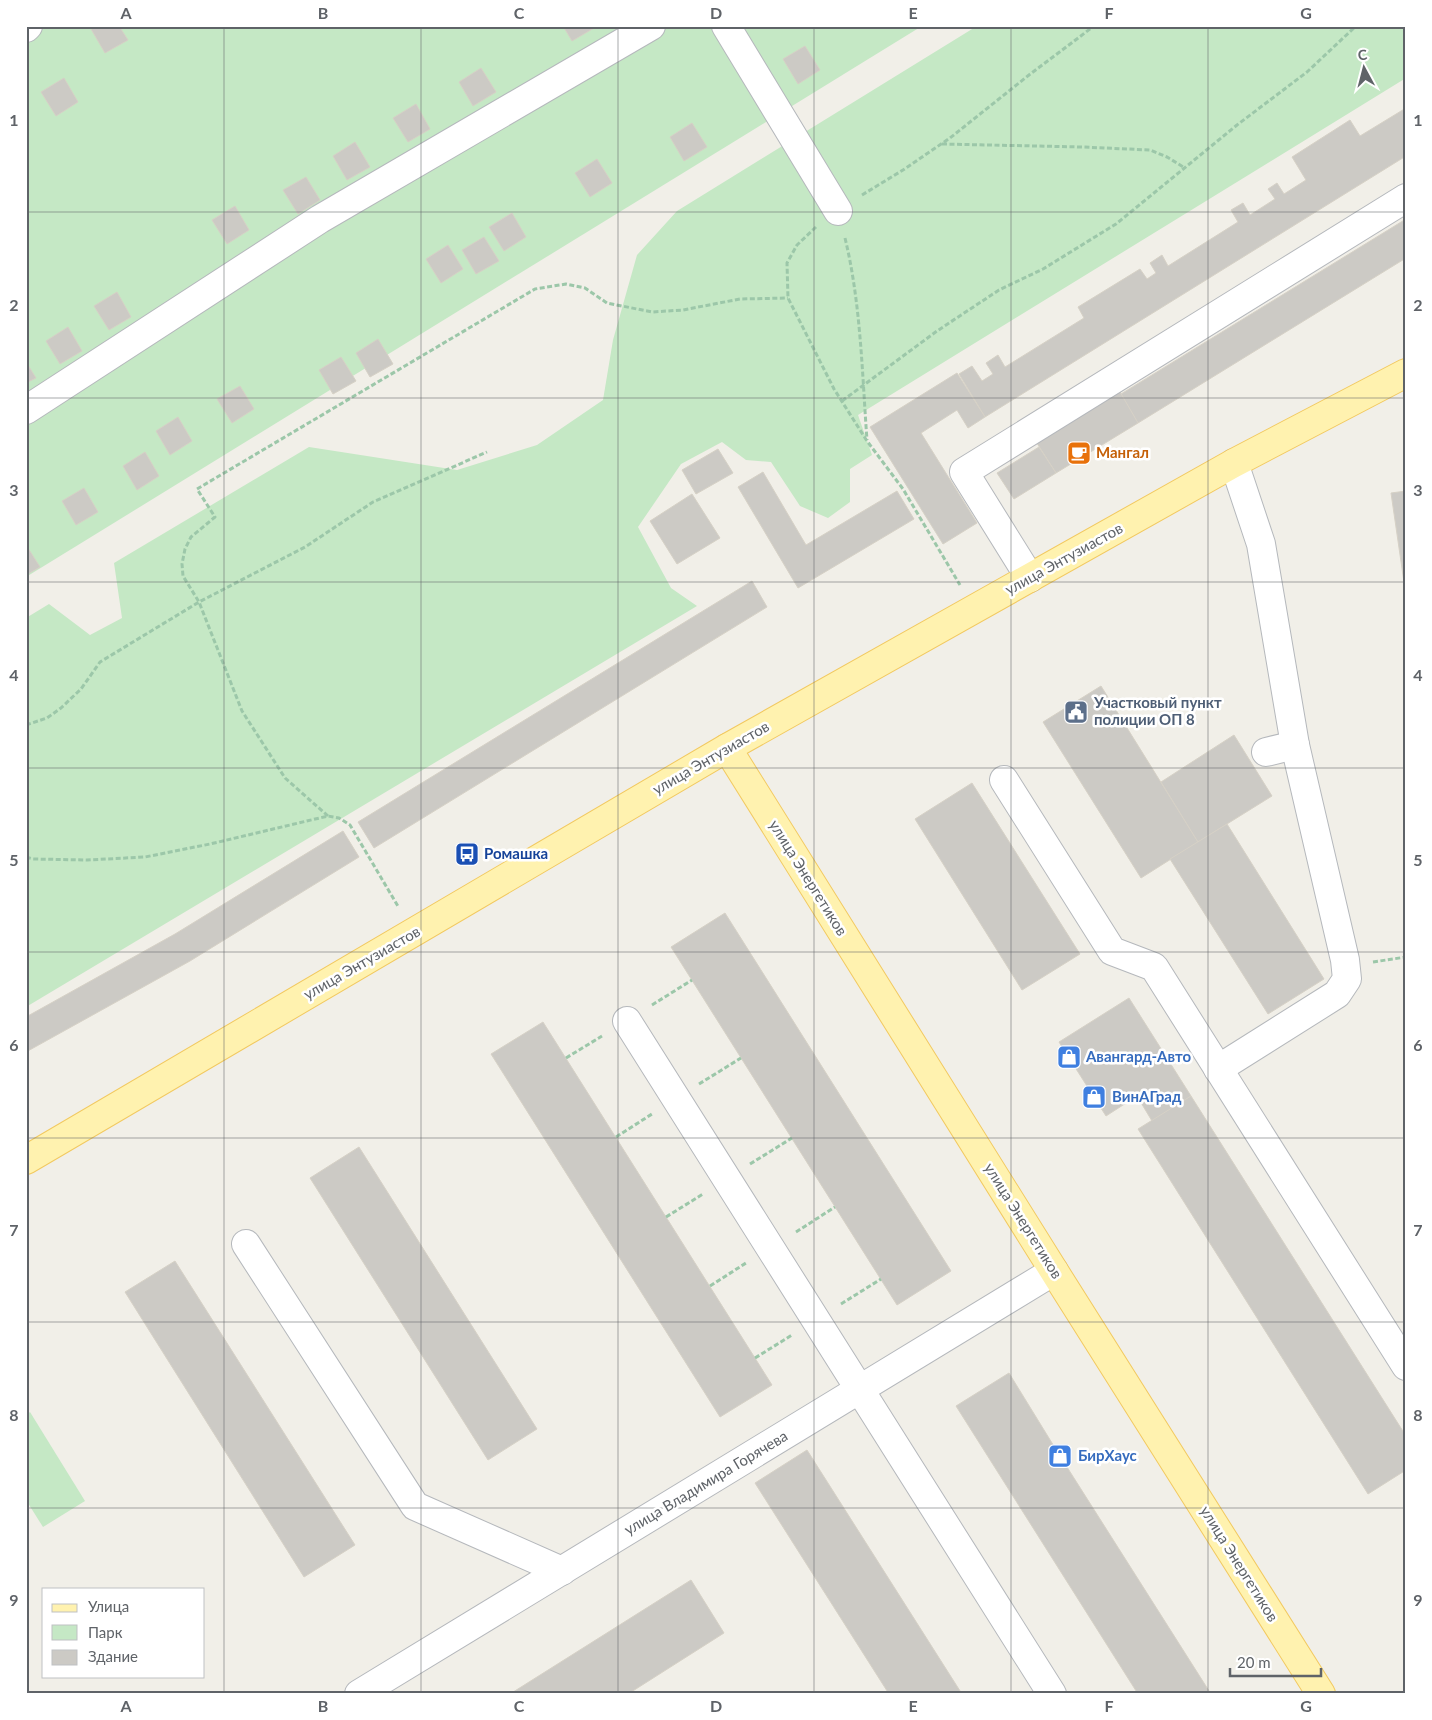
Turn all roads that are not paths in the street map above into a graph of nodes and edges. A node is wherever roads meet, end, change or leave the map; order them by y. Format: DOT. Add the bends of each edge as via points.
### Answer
graph roads {
  1 [pos="651,26"];
  2 [pos="726,26"];
  3 [pos="1406,198"];
  4 [pos="838,211"];
  5 [pos="1406,373"];
  6 [pos="26,410"];
  7 [pos="1234,463"];
  8 [pos="1030,578"];
  9 [pos="1296,745"];
  10 [pos="727,748"];
  11 [pos="1266,752"];
  12 [pos="1004,780"];
  13 [pos="627,1021"];
  14 [pos="1218,1069"];
  15 [pos="26,1160"];
  16 [pos="246,1244"];
  17 [pos="1054,1271"];
  18 [pos="1406,1366"];
  19 [pos="860,1389"];
  20 [pos="562,1571"];
  21 [pos="359,1694"];
  22 [pos="1052,1694"];
  23 [pos="1321,1694"];
  1 -- 6 [label="street" via="320,220"];
  2 -- 4 [label="street"];
  3 -- 8 [label="street" via="964,472"];
  5 -- 7 [label="main road, улица Энтузиастов"];
  7 -- 8 [label="main road, улица Энтузиастов"];
  7 -- 9 [label="street" via="1261,544"];
  8 -- 10 [label="main road, улица Энтузиастов"];
  9 -- 11 [label="street"];
  9 -- 14 [label="street" via="1346,960 1347,978 1337,994"];
  10 -- 15 [label="main road, улица Энтузиастов"];
  10 -- 17 [label="main road, улица Энергетиков"];
  12 -- 14 [label="street" via="1112,951 1154,967"];
  13 -- 19 [label="street"];
  14 -- 18 [label="street"];
  16 -- 20 [label="street" via="415,1506"];
  17 -- 19 [label="street, улица Владимира Горячева"];
  17 -- 23 [label="main road, улица Энергетиков"];
  19 -- 20 [label="street, улица Владимира Горячева"];
  19 -- 22 [label="street"];
  20 -- 21 [label="street, улица Владимира Горячева"];
}
